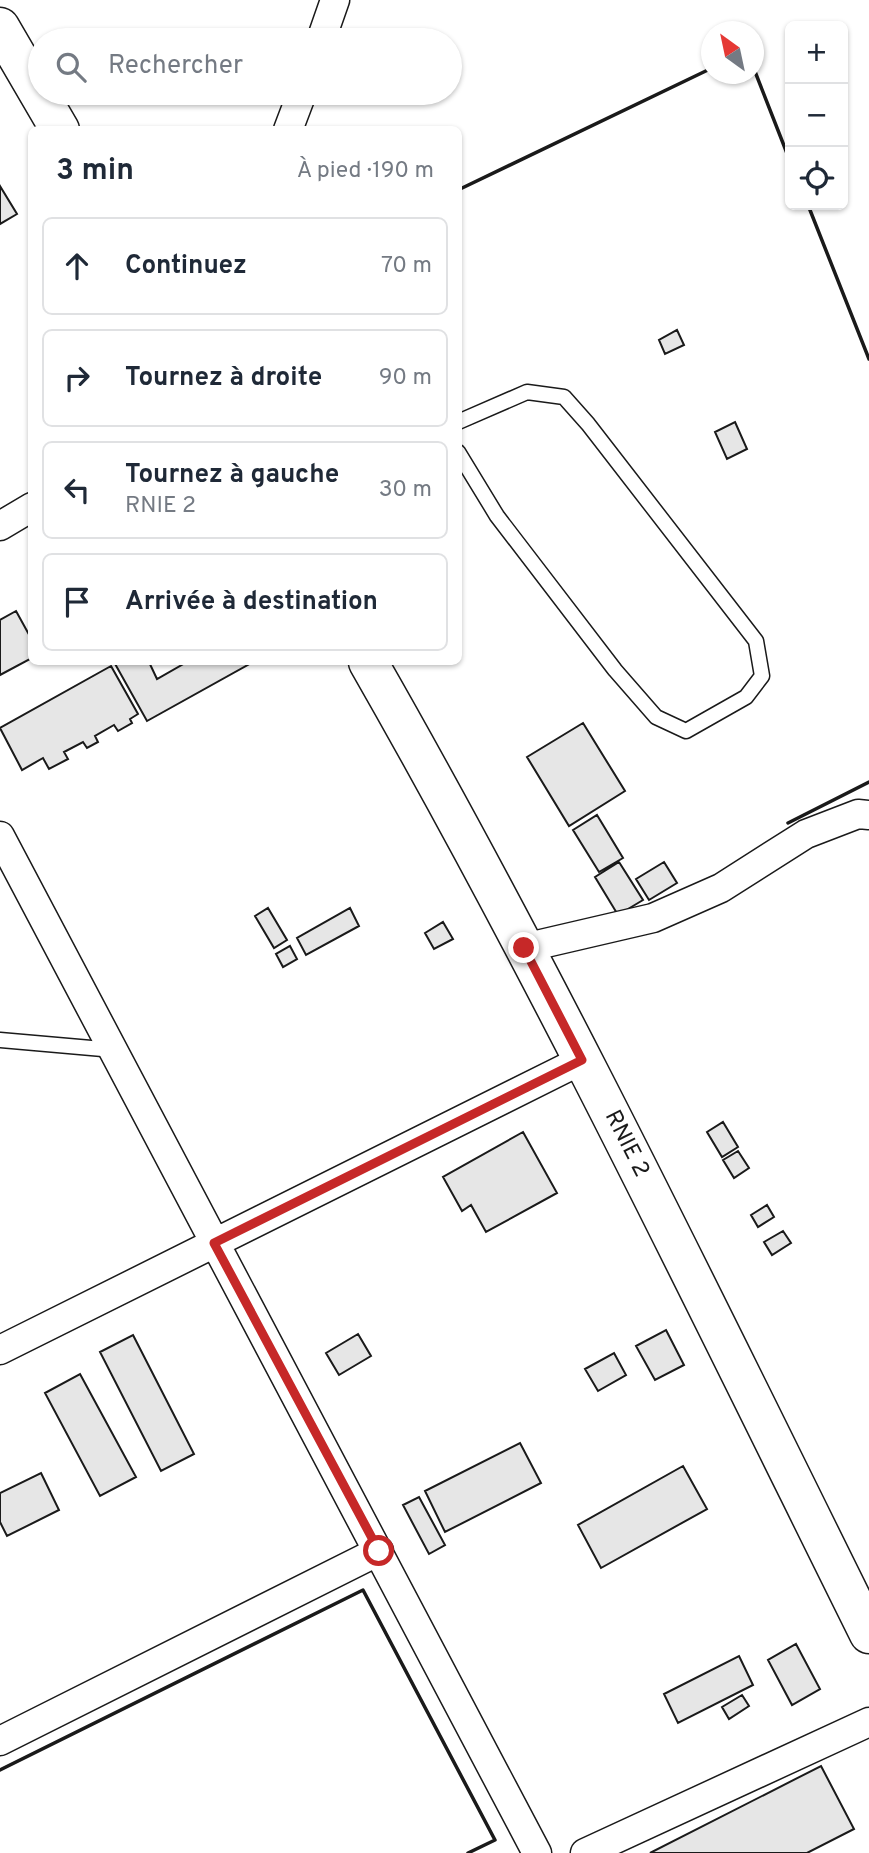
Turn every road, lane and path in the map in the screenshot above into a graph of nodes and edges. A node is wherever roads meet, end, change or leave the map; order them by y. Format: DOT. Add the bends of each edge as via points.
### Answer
graph roads {
  1 [pos="335,0"];
  2 [pos="0,27"];
  3 [pos="325,28"];
  4 [pos="28,75"];
  5 [pos="45,105"];
  6 [pos="297,105"];
  7 [pos="58,126"];
  8 [pos="290,126"];
  9 [pos="462,420"];
  10 [pos="462,459"];
  11 [pos="28,509"];
  12 [pos="0,526"];
  13 [pos="370,665"];
  14 [pos="869,815"];
  15 [pos="0,836"];
  16 [pos="524,948"];
  17 [pos="0,1040"];
  18 [pos="116,1050"];
  19 [pos="582,1060"];
  20 [pos="214,1243"];
  21 [pos="0,1350"];
  22 [pos="379,1551"];
  23 [pos="869,1634"];
  24 [pos="869,1722"];
  25 [pos="0,1741"];
  26 [pos="537,1853"];
  27 [pos="585,1853"];
  1 -- 3 [label="street"];
  2 -- 4 [label="main road"];
  5 -- 7 [label="main road"];
  6 -- 8 [label="street"];
  9 -- 10 [label="lane" via="527,392 564,397 756,641 762,676 746,697 686,732 656,717 497,516"];
  11 -- 12 [label="street"];
  13 -- 16 [label="main road, RNIE 2 / RNIE 2"];
  14 -- 16 [label="street" via="858,814 806,834 721,888 653,918"];
  15 -- 18 [label="street"];
  16 -- 19 [label="main road, RNIE 2 / RNIE 2"];
  17 -- 18 [label="lane"];
  18 -- 20 [label="street"];
  19 -- 20 [label="street"];
  19 -- 23 [label="main road, RNIE 2 / RNIE 2"];
  20 -- 21 [label="street"];
  20 -- 22 [label="street"];
  22 -- 25 [label="street"];
  22 -- 26 [label="street"];
  24 -- 27 [label="street"];
}
